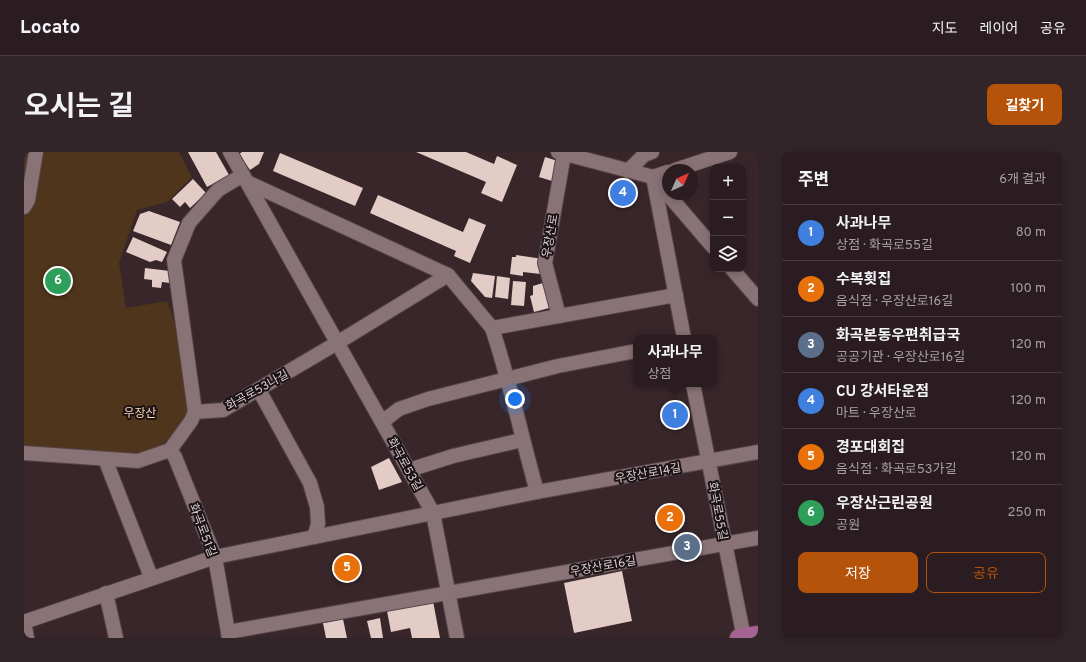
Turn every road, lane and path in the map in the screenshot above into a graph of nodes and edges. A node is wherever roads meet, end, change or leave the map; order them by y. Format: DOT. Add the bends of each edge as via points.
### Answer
graph roads {
  1 [pos="36,152"];
  2 [pos="230,152"];
  3 [pos="652,152"];
  4 [pos="730,152"];
  5 [pos="561,153"];
  6 [pos="693,164"];
  7 [pos="628,171"];
  8 [pos="662,174"];
  9 [pos="653,177"];
  10 [pos="245,178"];
  11 [pos="24,207"];
  12 [pos="710,244"];
  13 [pos="735,272"];
  14 [pos="448,275"];
  15 [pos="676,295"];
  16 [pos="758,300"];
  17 [pos="559,316"];
  18 [pos="492,328"];
  19 [pos="683,335"];
  20 [pos="337,343"];
  21 [pos="633,352"];
  22 [pos="508,378"];
  23 [pos="694,387"];
  24 [pos="259,390"];
  25 [pos="195,412"];
  26 [pos="382,422"];
  27 [pos="522,440"];
  28 [pos="170,450"];
  29 [pos="758,452"];
  30 [pos="24,453"];
  31 [pos="106,459"];
  32 [pos="709,462"];
  33 [pos="409,470"];
  34 [pos="538,492"];
  35 [pos="433,513"];
  36 [pos="314,537"];
  37 [pos="758,538"];
  38 [pos="725,545"];
  39 [pos="215,557"];
  40 [pos="151,577"];
  41 [pos="106,593"];
  42 [pos="448,594"];
  43 [pos="24,622"];
  44 [pos="228,635"];
  45 [pos="746,637"];
  46 [pos="27,638"];
  47 [pos="116,638"];
  48 [pos="457,638"];
  1 -- 11 [label="street" via="28,200"];
  2 -- 10 [label="street, 화곡로53길"];
  3 -- 7 [label="street" via="644,155"];
  4 -- 6 [label="street"];
  5 -- 7 [label="street, 우장산로"];
  5 -- 17 [label="street, 우장산로" via="545,263"];
  7 -- 9 [label="street, 우장산로"];
  8 -- 9 [label="street"];
  9 -- 12 [label="street"];
  9 -- 15 [label="street"];
  10 -- 14 [label="street"];
  10 -- 20 [label="street, 화곡로53길"];
  10 -- 25 [label="street" via="218,190 189,223 174,260"];
  13 -- 16 [label="street"];
  14 -- 18 [label="street"];
  14 -- 20 [label="street"];
  15 -- 17 [label="street"];
  15 -- 19 [label="street"];
  17 -- 18 [label="street"];
  18 -- 22 [label="street"];
  20 -- 24 [label="street, 화곡로53나길"];
  20 -- 26 [label="street, 화곡로53길"];
  21 -- 22 [label="street"];
  22 -- 26 [label="street" via="399,409"];
  22 -- 27 [label="street"];
  23 -- 32 [label="street, 화곡로55길"];
  24 -- 25 [label="street, 화곡로53나길" via="222,410"];
  24 -- 36 [label="street" via="310,483 317,507 318,524"];
  25 -- 28 [label="street"];
  26 -- 33 [label="street, 화곡로53길"];
  27 -- 33 [label="street" via="453,456"];
  27 -- 34 [label="street"];
  28 -- 31 [label="street" via="138,461"];
  28 -- 39 [label="street, 화곡로51길"];
  29 -- 32 [label="street, 우장산로14길"];
  30 -- 31 [label="street"];
  31 -- 40 [label="street"];
  32 -- 34 [label="street, 우장산로14길"];
  32 -- 38 [label="street, 화곡로55길"];
  33 -- 35 [label="street, 화곡로53길"];
  34 -- 35 [label="street, 우장산로14길"];
  35 -- 36 [label="street, 우장산로14길"];
  35 -- 42 [label="street, 화곡로53길"];
  36 -- 39 [label="street, 우장산로14길"];
  37 -- 38 [label="street, 우장산로16길"];
  38 -- 42 [label="street, 우장산로16길"];
  38 -- 45 [label="street, 화곡로55길"];
  39 -- 40 [label="street, 우장산로14길"];
  39 -- 44 [label="street, 화곡로51길"];
  40 -- 41 [label="street, 우장산로14길"];
  41 -- 43 [label="street, 우장산로14길"];
  41 -- 47 [label="street"];
  42 -- 44 [label="street"];
  42 -- 48 [label="street, 화곡로53길"];
  43 -- 46 [label="street"];
}
